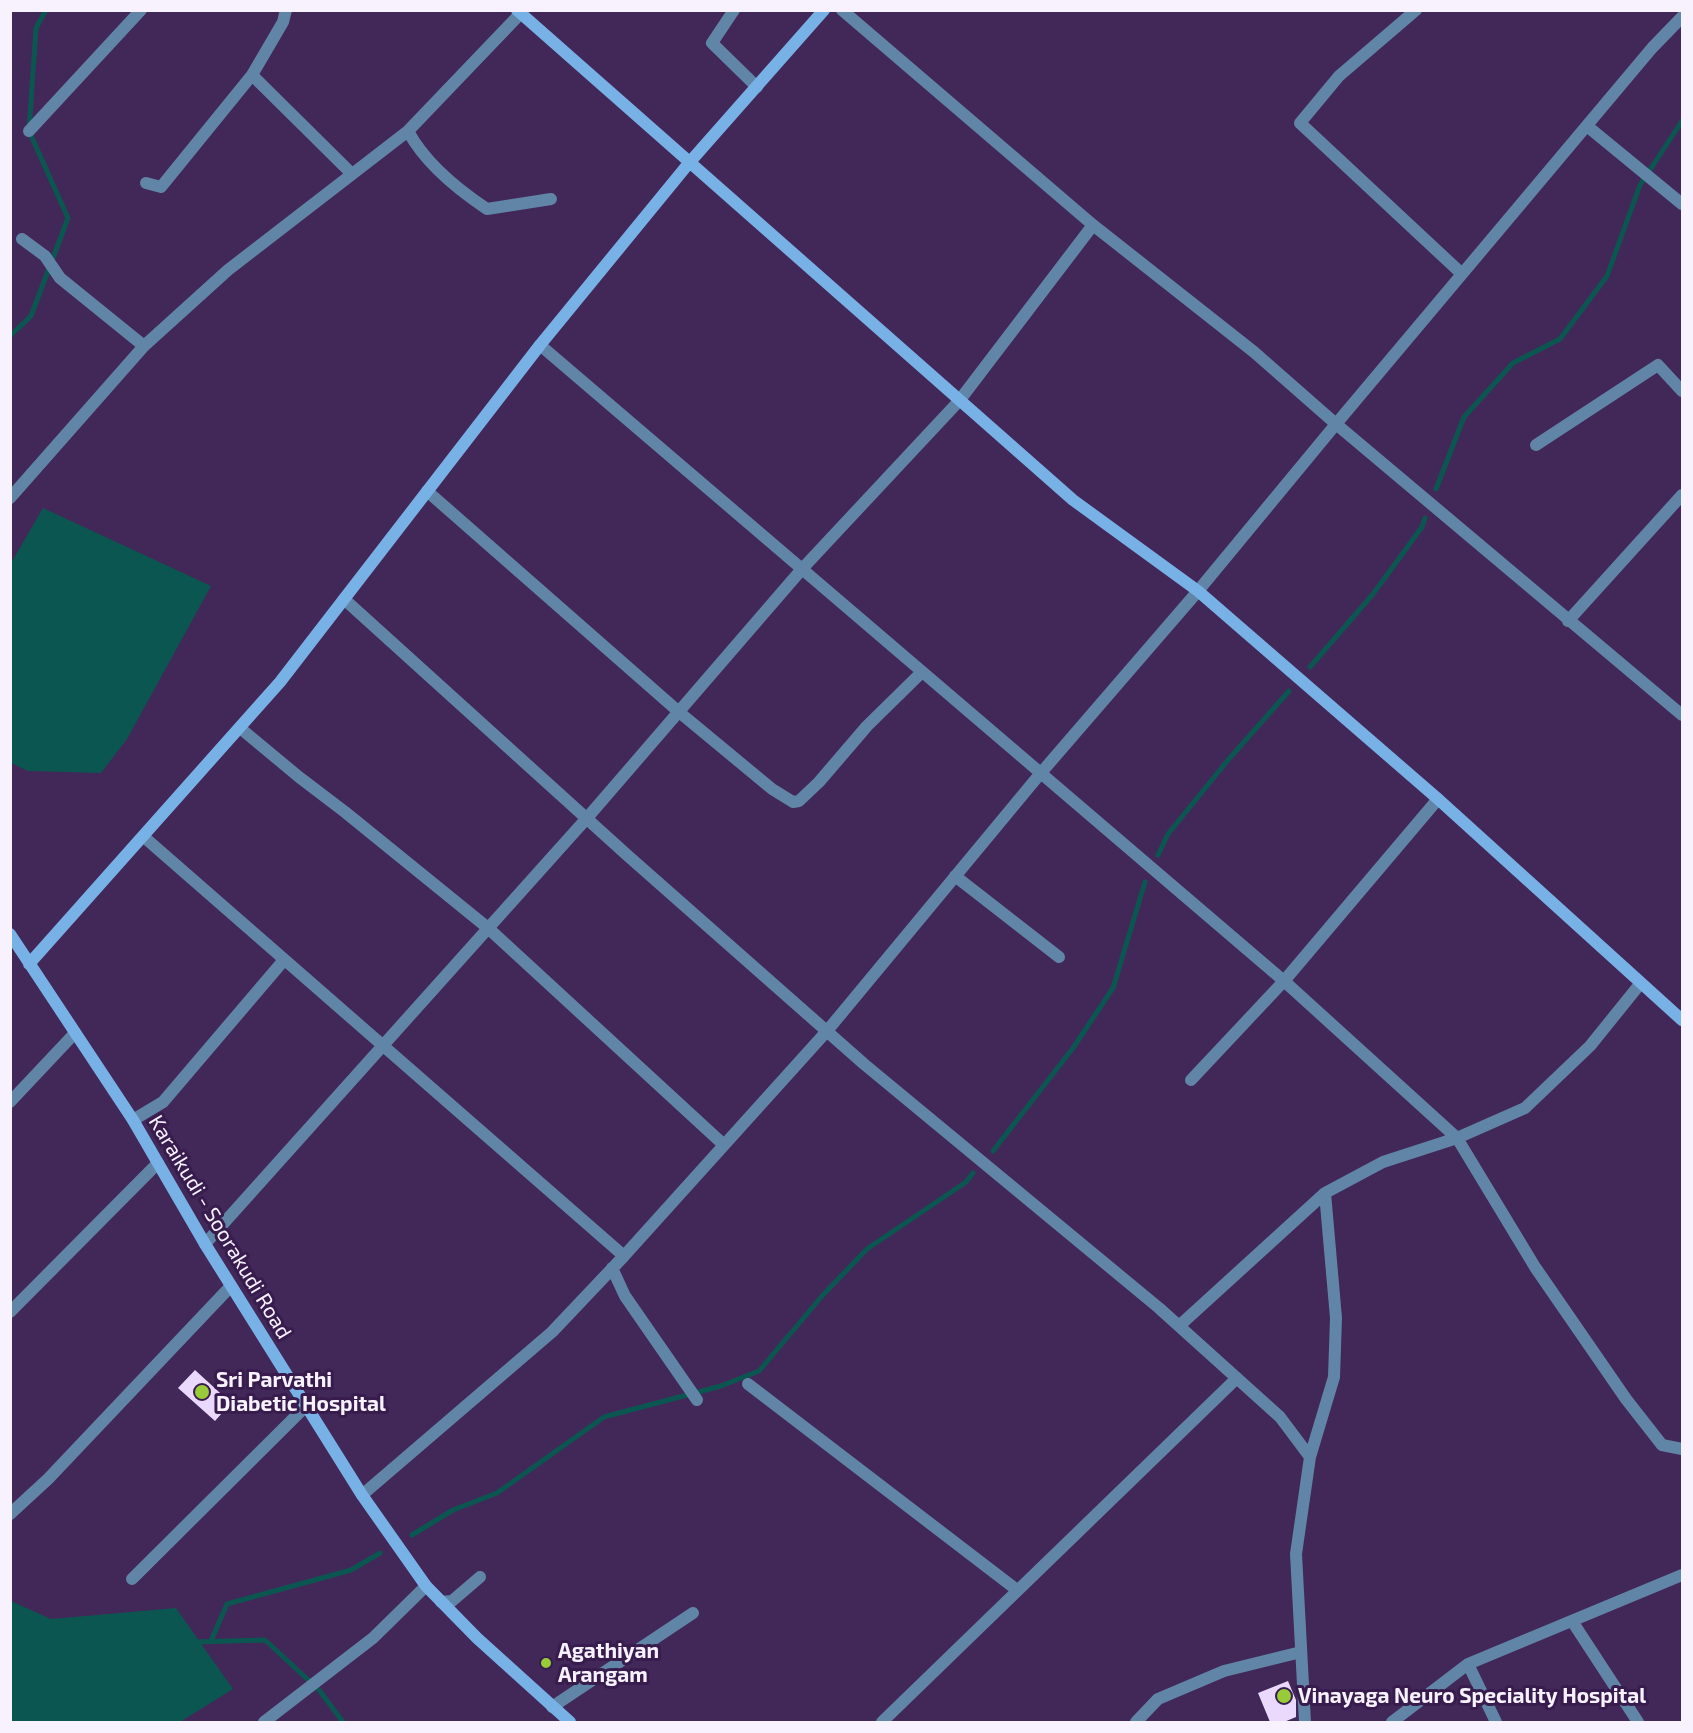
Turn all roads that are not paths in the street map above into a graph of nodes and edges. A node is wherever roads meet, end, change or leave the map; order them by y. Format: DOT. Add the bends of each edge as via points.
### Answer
graph roads {
  1 [pos="141,10"];
  2 [pos="286,10"];
  3 [pos="734,10"];
  4 [pos="824,10"];
  5 [pos="842,10"];
  6 [pos="1416,10"];
  7 [pos="518,12"];
  8 [pos="1683,17"];
  9 [pos="252,75"];
  10 [pos="756,87"];
  11 [pos="1587,126"];
  12 [pos="30,131"];
  13 [pos="408,131"];
  14 [pos="689,163"];
  15 [pos="351,173"];
  16 [pos="146,183"];
  17 [pos="551,199"];
  18 [pos="1683,204"];
  19 [pos="1093,225"];
  20 [pos="22,239"];
  21 [pos="1462,274"];
  22 [pos="540,345"];
  23 [pos="144,346"];
  24 [pos="1683,392"];
  25 [pos="959,401"];
  26 [pos="1336,424"];
  27 [pos="1536,445"];
  28 [pos="427,491"];
  29 [pos="1683,495"];
  30 [pos="10,498"];
  31 [pos="802,569"];
  32 [pos="1198,591"];
  33 [pos="344,598"];
  34 [pos="1569,620"];
  35 [pos="922,672"];
  36 [pos="679,712"];
  37 [pos="1683,715"];
  38 [pos="240,728"];
  39 [pos="1040,774"];
  40 [pos="1438,799"];
  41 [pos="587,818"];
  42 [pos="144,837"];
  43 [pos="955,876"];
  44 [pos="488,928"];
  45 [pos="10,934"];
  46 [pos="1059,957"];
  47 [pos="284,960"];
  48 [pos="29,964"];
  49 [pos="1284,981"];
  50 [pos="1640,984"];
  51 [pos="1683,1020"];
  52 [pos="827,1031"];
  53 [pos="75,1033"];
  54 [pos="383,1046"];
  55 [pos="1191,1080"];
  56 [pos="10,1102"];
  57 [pos="133,1120"];
  58 [pos="1457,1138"];
  59 [pos="724,1145"];
  60 [pos="158,1163"];
  61 [pos="1325,1193"];
  62 [pos="205,1244"];
  63 [pos="624,1256"];
  64 [pos="612,1268"];
  65 [pos="231,1286"];
  66 [pos="10,1312"];
  67 [pos="1179,1326"];
  68 [pos="1237,1378"];
  69 [pos="748,1384"];
  70 [pos="697,1400"];
  71 [pos="306,1406"];
  72 [pos="1683,1449"];
  73 [pos="1310,1457"];
  74 [pos="362,1495"];
  75 [pos="10,1514"];
  76 [pos="1683,1575"];
  77 [pos="480,1577"];
  78 [pos="132,1579"];
  79 [pos="426,1586"];
  80 [pos="1017,1590"];
  81 [pos="441,1602"];
  82 [pos="693,1614"];
  83 [pos="1572,1620"];
  84 [pos="1301,1652"];
  85 [pos="1468,1664"];
  86 [pos="552,1707"];
  87 [pos="264,1722"];
  88 [pos="570,1722"];
  89 [pos="882,1722"];
  90 [pos="1136,1722"];
  91 [pos="1305,1722"];
  92 [pos="1392,1722"];
  93 [pos="1496,1722"];
  94 [pos="1638,1722"];
  1 -- 12 [label="street"];
  2 -- 9 [label="street"];
  3 -- 10 [label="street" via="712,43"];
  4 -- 10 [label="street"];
  5 -- 19 [label="street"];
  6 -- 21 [label="street" via="1339,76 1300,123"];
  7 -- 13 [label="street"];
  7 -- 14 [label="street"];
  8 -- 11 [label="street"];
  9 -- 15 [label="street"];
  9 -- 16 [label="street" via="161,187"];
  10 -- 14 [label="street"];
  11 -- 18 [label="street"];
  11 -- 21 [label="street"];
  13 -- 15 [label="street"];
  13 -- 17 [label="street" via="416,146 461,192 486,209"];
  14 -- 22 [label="street"];
  14 -- 25 [label="street"];
  15 -- 23 [label="street" via="228,270"];
  19 -- 25 [label="street"];
  19 -- 26 [label="street" via="1254,352"];
  20 -- 23 [label="street" via="45,256 60,278"];
  21 -- 26 [label="street"];
  22 -- 28 [label="street"];
  22 -- 31 [label="street"];
  23 -- 30 [label="street"];
  24 -- 27 [label="street" via="1658,365"];
  25 -- 31 [label="street"];
  25 -- 32 [label="street" via="1073,500"];
  26 -- 32 [label="street"];
  26 -- 34 [label="street"];
  28 -- 33 [label="street"];
  28 -- 36 [label="street"];
  29 -- 34 [label="street"];
  31 -- 35 [label="street"];
  31 -- 36 [label="street"];
  32 -- 39 [label="street"];
  32 -- 40 [label="street"];
  33 -- 38 [label="street" via="309,647"];
  33 -- 41 [label="street"];
  34 -- 37 [label="street"];
  35 -- 36 [label="street" via="800,801 793,802 772,789"];
  35 -- 39 [label="street"];
  36 -- 41 [label="street"];
  38 -- 42 [label="street"];
  38 -- 44 [label="street"];
  39 -- 43 [label="street"];
  39 -- 49 [label="street"];
  40 -- 49 [label="street"];
  40 -- 50 [label="street"];
  41 -- 44 [label="street"];
  41 -- 52 [label="street"];
  42 -- 47 [label="street"];
  42 -- 48 [label="street"];
  43 -- 46 [label="street"];
  43 -- 52 [label="street"];
  44 -- 54 [label="street"];
  44 -- 59 [label="street"];
  45 -- 48 [label="street, Karaikudi - Soorakudi Road"];
  47 -- 54 [label="street"];
  47 -- 57 [label="street" via="163,1102"];
  48 -- 53 [label="street, Karaikudi - Soorakudi Road"];
  49 -- 55 [label="street"];
  49 -- 58 [label="street"];
  50 -- 51 [label="street"];
  50 -- 58 [label="street" via="1590,1046 1525,1108"];
  52 -- 59 [label="street"];
  52 -- 67 [label="street"];
  53 -- 56 [label="street"];
  53 -- 57 [label="street, Karaikudi - Soorakudi Road"];
  54 -- 62 [label="street"];
  54 -- 63 [label="street"];
  57 -- 60 [label="street, Karaikudi - Soorakudi Road"];
  58 -- 61 [label="street" via="1383,1162"];
  58 -- 72 [label="street" via="1535,1267 1626,1399 1662,1445"];
  59 -- 63 [label="street"];
  60 -- 62 [label="street, Karaikudi - Soorakudi Road"];
  60 -- 66 [label="street"];
  61 -- 67 [label="street"];
  61 -- 73 [label="street" via="1336,1318 1334,1377"];
  62 -- 65 [label="street, Karaikudi - Soorakudi Road"];
  63 -- 64 [label="street"];
  64 -- 70 [label="street" via="625,1296"];
  64 -- 74 [label="street" via="552,1332"];
  65 -- 71 [label="street, Karaikudi - Soorakudi Road"];
  65 -- 75 [label="street"];
  67 -- 68 [label="street"];
  68 -- 73 [label="street" via="1280,1417"];
  68 -- 80 [label="street"];
  69 -- 80 [label="street"];
  71 -- 74 [label="street, Karaikudi - Soorakudi Road"];
  71 -- 78 [label="street"];
  73 -- 84 [label="street" via="1296,1554"];
  74 -- 79 [label="street, Karaikudi - Soorakudi Road"];
  76 -- 83 [label="street"];
  77 -- 81 [label="street" via="452,1601"];
  79 -- 81 [label="street, Karaikudi - Soorakudi Road"];
  79 -- 87 [label="street" via="373,1638"];
  80 -- 89 [label="street"];
  81 -- 86 [label="street, Karaikudi - Soorakudi Road"];
  82 -- 86 [label="street"];
  83 -- 85 [label="street"];
  83 -- 94 [label="street"];
  84 -- 90 [label="street" via="1224,1671 1158,1699"];
  84 -- 91 [label="street"];
  85 -- 92 [label="street"];
  85 -- 93 [label="street"];
  86 -- 88 [label="street, Karaikudi - Soorakudi Road"];
}
